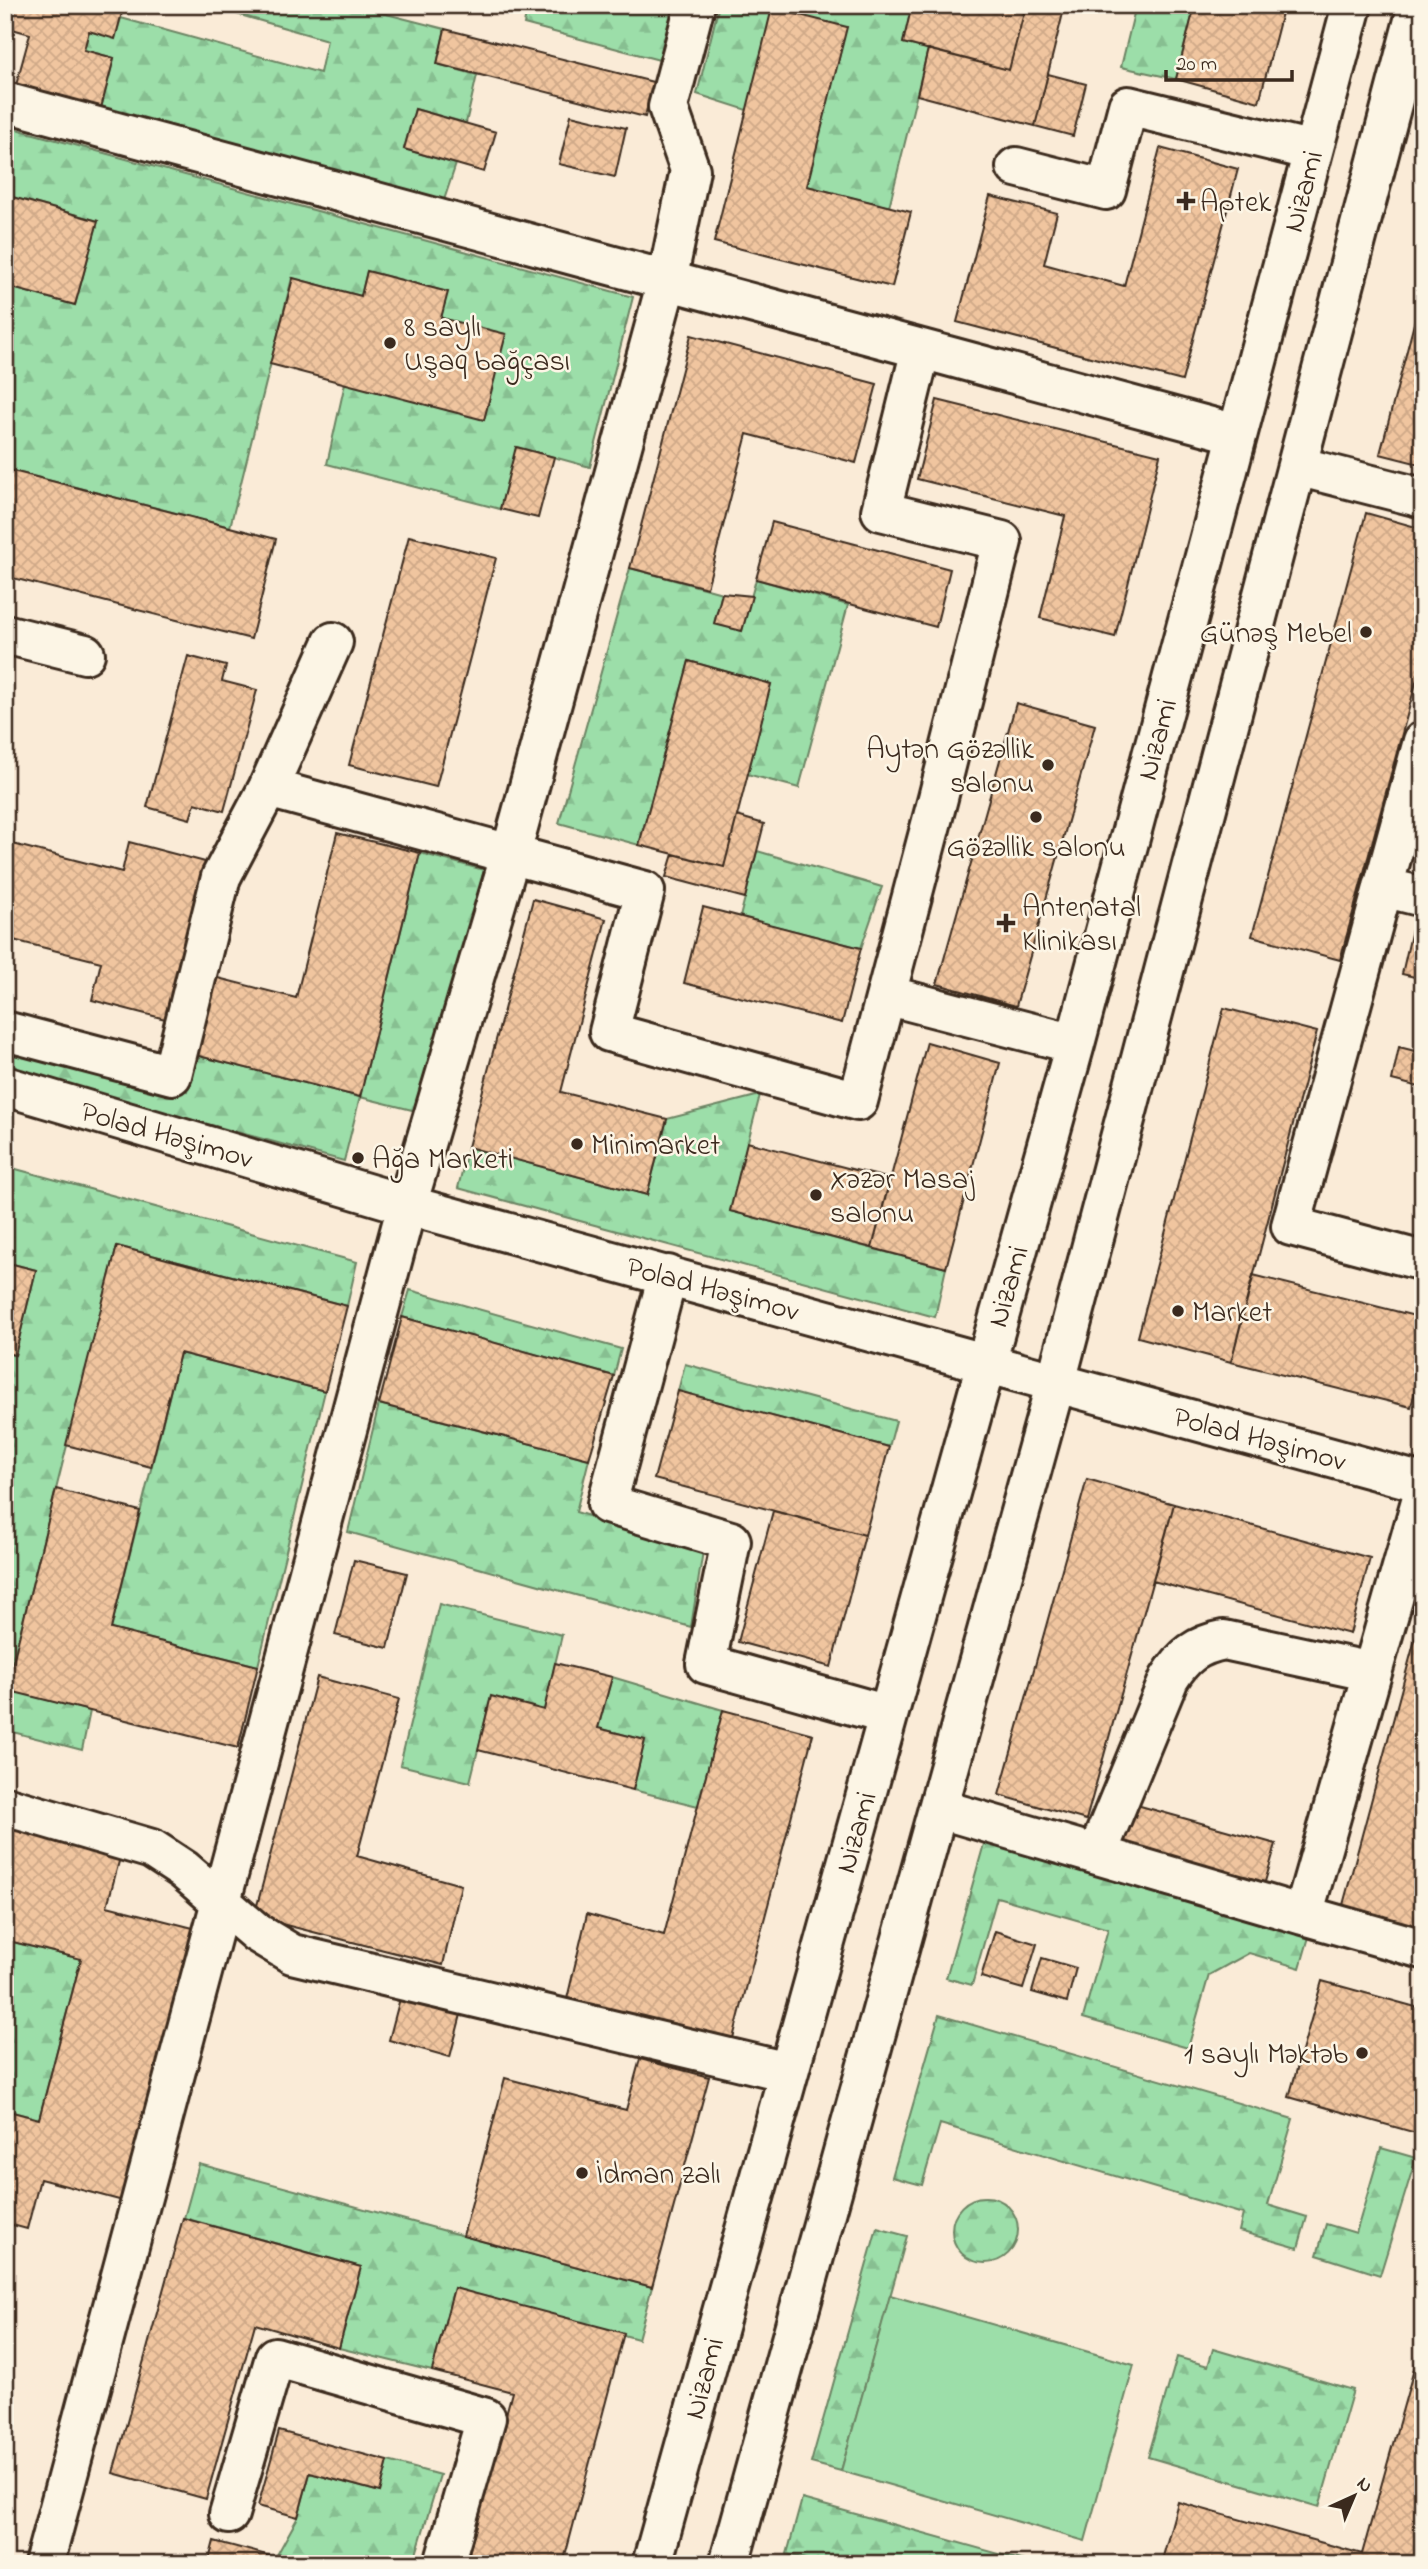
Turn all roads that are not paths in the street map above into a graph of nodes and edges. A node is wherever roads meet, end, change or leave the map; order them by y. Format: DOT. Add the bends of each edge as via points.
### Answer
graph roads {
  1 [pos="695,5"];
  2 [pos="1352,5"];
  3 [pos="1419,5"];
  4 [pos="5,102"];
  5 [pos="1313,150"];
  6 [pos="1016,167"];
  7 [pos="667,281"];
  8 [pos="921,349"];
  9 [pos="1237,434"];
  10 [pos="1297,466"];
  11 [pos="1423,498"];
  12 [pos="5,634"];
  13 [pos="333,642"];
  14 [pos="85,654"];
  15 [pos="1423,741"];
  16 [pos="268,788"];
  17 [pos="511,853"];
  18 [pos="1383,887"];
  19 [pos="1423,897"];
  20 [pos="886,995"];
  21 [pos="5,1031"];
  22 [pos="1075,1044"];
  23 [pos="5,1086"];
  24 [pos="407,1205"];
  25 [pos="1423,1261"];
  26 [pos="668,1275"];
  27 [pos="986,1362"];
  28 [pos="1056,1382"];
  29 [pos="1423,1483"];
  30 [pos="1423,1494"];
  31 [pos="1372,1672"];
  32 [pos="888,1715"];
  33 [pos="5,1806"];
  34 [pos="940,1809"];
  35 [pos="1097,1854"];
  36 [pos="220,1903"];
  37 [pos="1303,1915"];
  38 [pos="1423,1949"];
  39 [pos="788,2072"];
  40 [pos="229,2514"];
  41 [pos="44,2564"];
  42 [pos="444,2564"];
  43 [pos="652,2564"];
  44 [pos="729,2564"];
  1 -- 7 [label="street" via="668,107 690,170"];
  2 -- 5 [label="street, Nizami"];
  3 -- 10 [label="street"];
  4 -- 7 [label="street"];
  5 -- 6 [label="street" via="1128,106 1106,190"];
  5 -- 9 [label="street, Nizami"];
  7 -- 8 [label="street"];
  7 -- 17 [label="street"];
  8 -- 9 [label="street"];
  8 -- 20 [label="street" via="881,511 1002,541"];
  9 -- 22 [label="street, Nizami"];
  10 -- 11 [label="street"];
  10 -- 28 [label="street"];
  12 -- 14 [label="street"];
  13 -- 16 [label="street"];
  15 -- 18 [label="street"];
  16 -- 17 [label="street"];
  16 -- 21 [label="street" via="221,877 172,1074"];
  17 -- 20 [label="street" via="645,891 609,1032 858,1101"];
  17 -- 24 [label="street"];
  18 -- 19 [label="street"];
  18 -- 25 [label="street" via="1290,1226"];
  20 -- 22 [label="street"];
  22 -- 27 [label="street, Nizami"];
  23 -- 24 [label="street, Polad Həşimov"];
  24 -- 26 [label="street, Polad Həşimov"];
  24 -- 36 [label="street"];
  26 -- 27 [label="street, Polad Həşimov"];
  26 -- 32 [label="street" via="607,1504 731,1541 706,1664"];
  27 -- 28 [label="street, Polad Həşimov"];
  27 -- 32 [label="street, Nizami"];
  28 -- 29 [label="street, Polad Həşimov"];
  28 -- 34 [label="street"];
  30 -- 31 [label="street"];
  31 -- 35 [label="street" via="1224,1640 1207,1643 1183,1657 1169,1679"];
  31 -- 37 [label="street"];
  32 -- 39 [label="street, Nizami"];
  33 -- 36 [label="street" via="152,1849"];
  34 -- 35 [label="street"];
  34 -- 44 [label="street"];
  35 -- 37 [label="street"];
  36 -- 39 [label="street" via="292,1954"];
  36 -- 41 [label="street"];
  37 -- 38 [label="street"];
  39 -- 43 [label="street, Nizami"];
  40 -- 42 [label="street" via="275,2357 486,2417"];
}
